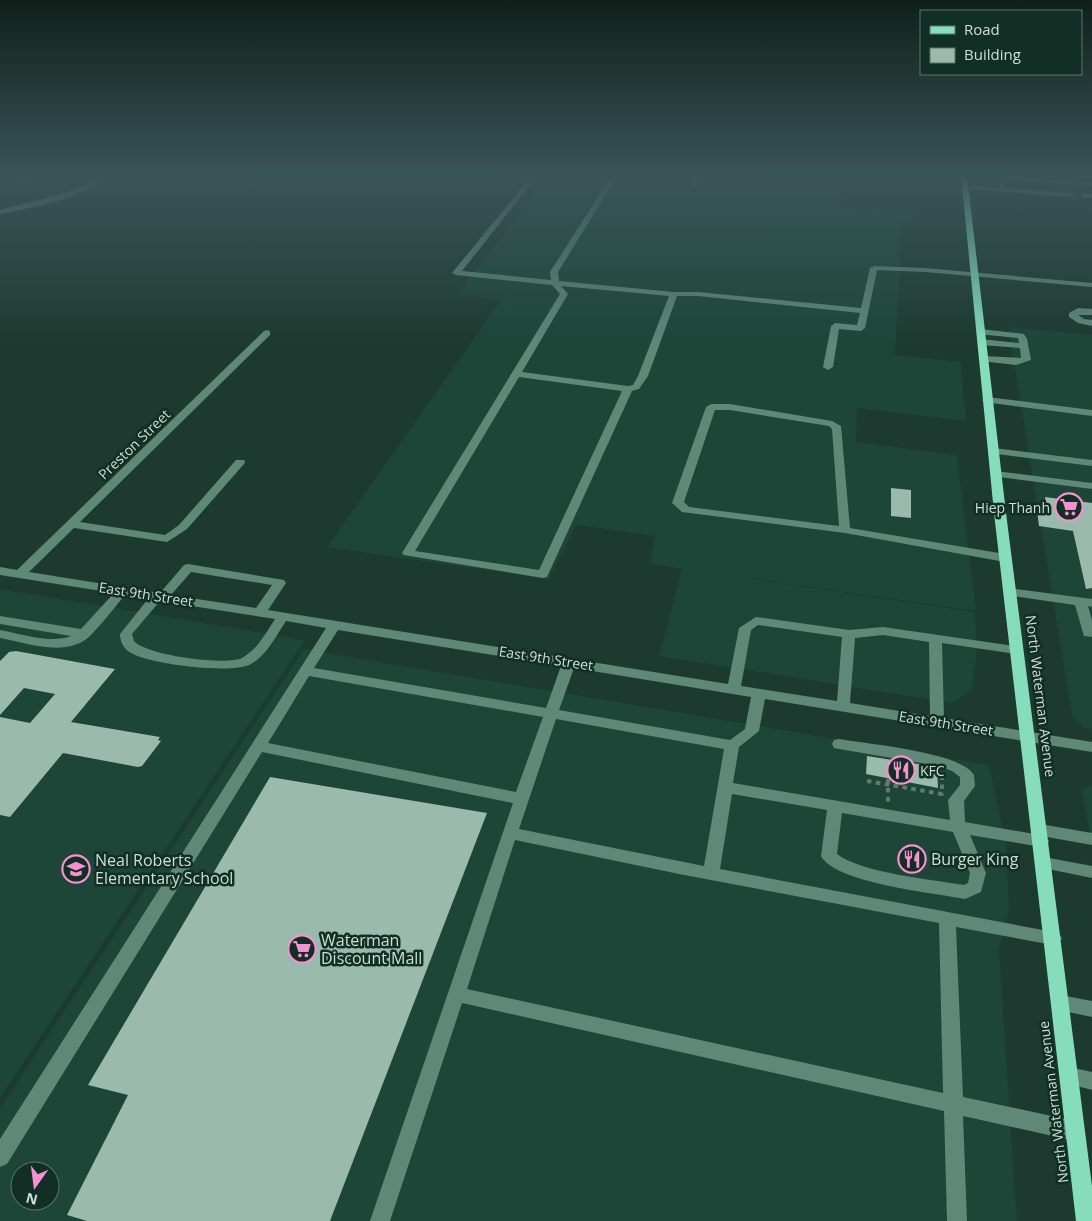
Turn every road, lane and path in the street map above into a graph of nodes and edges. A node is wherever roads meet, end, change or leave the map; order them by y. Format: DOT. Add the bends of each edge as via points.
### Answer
graph roads {
  1 [pos="490,232"];
  2 [pos="579,232"];
  3 [pos="970,232"];
  4 [pos="974,274"];
  5 [pos="555,283"];
  6 [pos="1092,285"];
  7 [pos="674,294"];
  8 [pos="866,311"];
  9 [pos="1092,312"];
  10 [pos="1092,323"];
  11 [pos="980,332"];
  12 [pos="268,333"];
  13 [pos="981,342"];
  14 [pos="1024,346"];
  15 [pos="983,359"];
  16 [pos="828,367"];
  17 [pos="516,374"];
  18 [pos="628,389"];
  19 [pos="987,400"];
  20 [pos="1092,413"];
  21 [pos="993,451"];
  22 [pos="240,462"];
  23 [pos="1092,463"];
  24 [pos="995,474"];
  25 [pos="1092,486"];
  26 [pos="72,524"];
  27 [pos="845,530"];
  28 [pos="1005,558"];
  29 [pos="0,571"];
  30 [pos="20,574"];
  31 [pos="123,590"];
  32 [pos="1009,592"];
  33 [pos="160,596"];
  34 [pos="1087,602"];
  35 [pos="260,612"];
  36 [pos="283,616"];
  37 [pos="0,620"];
  38 [pos="335,624"];
  39 [pos="1092,633"];
  40 [pos="0,634"];
  41 [pos="84,634"];
  42 [pos="849,634"];
  43 [pos="935,638"];
  44 [pos="1016,650"];
  45 [pos="569,662"];
  46 [pos="306,671"];
  47 [pos="734,689"];
  48 [pos="758,693"];
  49 [pos="843,706"];
  50 [pos="551,714"];
  51 [pos="937,722"];
  52 [pos="1028,736"];
  53 [pos="839,744"];
  54 [pos="732,745"];
  55 [pos="258,746"];
  56 [pos="1092,747"];
  57 [pos="941,761"];
  58 [pos="867,781"];
  59 [pos="725,787"];
  60 [pos="522,799"];
  61 [pos="835,805"];
  62 [pos="958,826"];
  63 [pos="510,833"];
  64 [pos="1040,835"];
  65 [pos="1092,839"];
  66 [pos="1044,863"];
  67 [pos="1092,872"];
  68 [pos="711,874"];
  69 [pos="947,918"];
  70 [pos="1053,938"];
  71 [pos="456,994"];
  72 [pos="1060,1003"];
  73 [pos="1092,1009"];
  74 [pos="1069,1076"];
  75 [pos="1092,1081"];
  76 [pos="953,1104"];
  77 [pos="1075,1131"];
  78 [pos="0,1158"];
  79 [pos="1087,1208"];
  80 [pos="380,1221"];
  81 [pos="956,1221"];
  1 -- 5 [label="street" via="456,274"];
  2 -- 5 [label="street" via="554,272"];
  3 -- 4 [label="main road, North Waterman Avenue"];
  4 -- 6 [label="street"];
  4 -- 8 [label="street" via="874,268"];
  4 -- 11 [label="main road, North Waterman Avenue"];
  5 -- 7 [label="street"];
  5 -- 17 [label="street" via="564,294"];
  7 -- 8 [label="street"];
  7 -- 18 [label="street" via="644,376 636,387"];
  8 -- 16 [label="street" via="861,328 835,326"];
  9 -- 10 [label="street" via="1078,311 1072,315"];
  11 -- 13 [label="main road, North Waterman Avenue"];
  11 -- 14 [label="street" via="1017,335 1023,339"];
  12 -- 26 [label="street, Preston Street"];
  13 -- 14 [label="street"];
  13 -- 15 [label="main road, North Waterman Avenue"];
  14 -- 15 [label="street" via="1024,361"];
  15 -- 19 [label="main road, North Waterman Avenue"];
  17 -- 18 [label="street"];
  17 -- 18 [label="street" via="408,552 543,574"];
  19 -- 20 [label="street"];
  19 -- 21 [label="main road, North Waterman Avenue"];
  21 -- 23 [label="street"];
  21 -- 24 [label="main road, North Waterman Avenue"];
  22 -- 26 [label="street" via="183,527 167,540"];
  24 -- 25 [label="street"];
  24 -- 28 [label="main road, North Waterman Avenue"];
  26 -- 30 [label="street, Preston Street"];
  27 -- 27 [label="street" via="686,510 678,503 711,407 730,407 832,424 838,428"];
  27 -- 28 [label="street"];
  28 -- 32 [label="main road, North Waterman Avenue"];
  29 -- 30 [label="street, East 9th Street"];
  30 -- 31 [label="street, East 9th Street"];
  31 -- 33 [label="street, East 9th Street"];
  31 -- 41 [label="street"];
  32 -- 34 [label="street"];
  32 -- 44 [label="main road, North Waterman Avenue"];
  33 -- 35 [label="street, East 9th Street"];
  33 -- 35 [label="street" via="188,568 280,583"];
  33 -- 36 [label="street" via="126,634 131,647 141,652 220,666 236,666 248,661"];
  34 -- 39 [label="street" via="1089,633"];
  35 -- 36 [label="street, East 9th Street"];
  36 -- 38 [label="street, East 9th Street"];
  37 -- 41 [label="street"];
  38 -- 45 [label="street, East 9th Street"];
  38 -- 46 [label="street"];
  40 -- 41 [label="street" via="54,643 74,640"];
  42 -- 43 [label="street" via="883,631"];
  42 -- 47 [label="street" via="756,621 745,628"];
  42 -- 49 [label="street"];
  43 -- 44 [label="street"];
  43 -- 51 [label="street"];
  44 -- 52 [label="main road, North Waterman Avenue"];
  45 -- 47 [label="street, East 9th Street"];
  45 -- 50 [label="street"];
  46 -- 50 [label="street"];
  46 -- 55 [label="street"];
  47 -- 48 [label="street, East 9th Street"];
  48 -- 49 [label="street, East 9th Street"];
  48 -- 54 [label="street" via="752,731"];
  49 -- 51 [label="street, East 9th Street"];
  50 -- 54 [label="street"];
  50 -- 60 [label="street"];
  51 -- 52 [label="street, East 9th Street"];
  52 -- 56 [label="street, East 9th Street"];
  52 -- 64 [label="main road, North Waterman Avenue"];
  53 -- 57 [label="street"];
  54 -- 59 [label="street"];
  55 -- 60 [label="street"];
  55 -- 78 [label="street"];
  57 -- 58 [label="path" via="942,794"];
  57 -- 62 [label="street" via="957,767 967,776 968,786 956,800"];
  59 -- 61 [label="street"];
  59 -- 68 [label="street"];
  60 -- 63 [label="street"];
  61 -- 62 [label="street"];
  61 -- 62 [label="street" via="830,856 837,863 856,872 965,892 975,887 978,873"];
  62 -- 64 [label="street"];
  63 -- 68 [label="street"];
  63 -- 71 [label="street"];
  64 -- 65 [label="street"];
  64 -- 66 [label="main road, North Waterman Avenue"];
  66 -- 67 [label="street"];
  66 -- 70 [label="main road, North Waterman Avenue"];
  68 -- 69 [label="street"];
  69 -- 70 [label="street"];
  69 -- 76 [label="street"];
  70 -- 72 [label="main road, North Waterman Avenue"];
  71 -- 76 [label="street"];
  71 -- 80 [label="street"];
  72 -- 73 [label="street"];
  72 -- 74 [label="main road, North Waterman Avenue"];
  74 -- 75 [label="street"];
  74 -- 77 [label="main road, North Waterman Avenue"];
  76 -- 77 [label="street"];
  76 -- 81 [label="street"];
  77 -- 79 [label="main road, North Waterman Avenue"];
}
